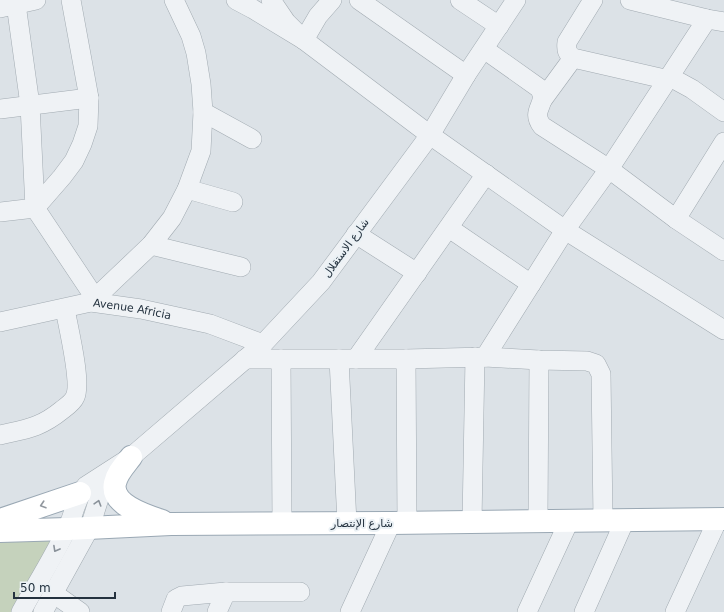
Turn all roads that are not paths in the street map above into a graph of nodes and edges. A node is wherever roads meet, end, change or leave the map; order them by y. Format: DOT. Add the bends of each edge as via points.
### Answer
graph roads {
  1 [pos="36,0"];
  2 [pos="71,0"];
  3 [pos="174,0"];
  4 [pos="236,0"];
  5 [pos="271,0"];
  6 [pos="332,0"];
  7 [pos="359,0"];
  8 [pos="460,0"];
  9 [pos="516,0"];
  10 [pos="593,0"];
  11 [pos="630,0"];
  12 [pos="8,6"];
  13 [pos="693,7"];
  14 [pos="716,20"];
  15 [pos="499,26"];
  16 [pos="304,40"];
  17 [pos="484,49"];
  18 [pos="573,58"];
  19 [pos="466,75"];
  20 [pos="670,78"];
  21 [pos="89,98"];
  22 [pos="543,99"];
  23 [pos="30,104"];
  24 [pos="0,109"];
  25 [pos="203,112"];
  26 [pos="724,112"];
  27 [pos="430,135"];
  28 [pos="252,139"];
  29 [pos="724,142"];
  30 [pos="609,169"];
  31 [pos="486,174"];
  32 [pos="187,189"];
  33 [pos="233,202"];
  34 [pos="35,208"];
  35 [pos="0,212"];
  36 [pos="676,219"];
  37 [pos="449,228"];
  38 [pos="565,230"];
  39 [pos="356,234"];
  40 [pos="151,245"];
  41 [pos="724,251"];
  42 [pos="241,267"];
  43 [pos="417,273"];
  44 [pos="531,284"];
  45 [pos="93,300"];
  46 [pos="65,309"];
  47 [pos="0,322"];
  48 [pos="724,330"];
  49 [pos="263,344"];
  50 [pos="480,357"];
  51 [pos="245,359"];
  52 [pos="281,359"];
  53 [pos="348,359"];
  54 [pos="406,359"];
  55 [pos="539,360"];
  56 [pos="0,435"];
  57 [pos="131,457"];
  58 [pos="107,473"];
  59 [pos="80,493"];
  60 [pos="721,519"];
  61 [pos="0,520"];
  62 [pos="603,520"];
  63 [pos="625,520"];
  64 [pos="538,521"];
  65 [pos="569,521"];
  66 [pos="472,522"];
  67 [pos="282,523"];
  68 [pos="347,523"];
  69 [pos="399,523"];
  70 [pos="171,524"];
  71 [pos="90,527"];
  72 [pos="67,529"];
  73 [pos="0,531"];
  74 [pos="226,592"];
  75 [pos="300,592"];
  76 [pos="53,593"];
  77 [pos="22,612"];
  78 [pos="43,612"];
  79 [pos="80,612"];
  80 [pos="171,612"];
  81 [pos="217,612"];
  82 [pos="350,612"];
  83 [pos="527,612"];
  84 [pos="584,612"];
  85 [pos="675,612"];
  1 -- 12 [label="street"];
  2 -- 21 [label="street"];
  3 -- 25 [label="street" via="196,53"];
  4 -- 16 [label="street"];
  5 -- 16 [label="street" via="286,22"];
  6 -- 16 [label="street" via="318,16"];
  7 -- 19 [label="street"];
  8 -- 15 [label="street"];
  9 -- 15 [label="street, شارع الاستقلال"];
  10 -- 18 [label="street" via="566,42 566,50"];
  11 -- 13 [label="street"];
  12 -- 23 [label="street"];
  13 -- 14 [label="street"];
  14 -- 20 [label="street"];
  15 -- 17 [label="street, شارع الاستقلال"];
  16 -- 27 [label="street"];
  17 -- 19 [label="street, شارع الاستقلال"];
  17 -- 22 [label="street" via="534,83 542,93"];
  18 -- 20 [label="street"];
  18 -- 22 [label="street"];
  19 -- 27 [label="street, شارع الاستقلال"];
  20 -- 26 [label="street" via="692,89"];
  20 -- 30 [label="street"];
  21 -- 23 [label="street"];
  21 -- 34 [label="street" via="88,126 74,161"];
  22 -- 30 [label="street" via="537,112 542,126"];
  23 -- 24 [label="street"];
  23 -- 34 [label="street"];
  25 -- 28 [label="street"];
  25 -- 32 [label="street" via="201,151"];
  27 -- 31 [label="street"];
  27 -- 39 [label="street, شارع الاستقلال"];
  29 -- 36 [label="street"];
  30 -- 36 [label="street"];
  30 -- 38 [label="street"];
  31 -- 37 [label="street"];
  31 -- 38 [label="street"];
  32 -- 33 [label="street"];
  32 -- 40 [label="street" via="172,218"];
  34 -- 35 [label="street"];
  34 -- 45 [label="street"];
  36 -- 41 [label="street"];
  37 -- 43 [label="street"];
  37 -- 44 [label="street"];
  38 -- 44 [label="street"];
  38 -- 48 [label="street"];
  39 -- 43 [label="street"];
  39 -- 49 [label="street, شارع الاستقلال" via="321,282"];
  40 -- 42 [label="street"];
  40 -- 45 [label="street"];
  43 -- 53 [label="street"];
  44 -- 50 [label="street"];
  45 -- 46 [label="street, Avenue Africia"];
  45 -- 49 [label="street, Avenue Africia" via="210,324"];
  46 -- 47 [label="street, Avenue Africia"];
  46 -- 56 [label="street" via="78,383 75,397 52,418 35,427"];
  49 -- 51 [label="street, شارع الاستقلال"];
  50 -- 54 [label="street"];
  50 -- 55 [label="street"];
  50 -- 66 [label="street"];
  51 -- 52 [label="street"];
  51 -- 57 [label="street, شارع الاستقلال"];
  52 -- 53 [label="street"];
  52 -- 67 [label="street"];
  53 -- 54 [label="street"];
  53 -- 68 [label="street"];
  54 -- 69 [label="street"];
  55 -- 62 [label="street" via="587,361 599,367"];
  55 -- 64 [label="street"];
  57 -- 58 [label="street, شارع الاستقلال"];
  57 -- 70 [label="main road" via="114,484 118,497 138,513"];
  58 -- 59 [label="street, شارع الاستقلال" via="86,486"];
  71 -- 58 [label="street, one-way"];
  59 -- 61 [label="main road, one-way"];
  59 -- 72 [label="street"];
  60 -- 63 [label="main road, شارع الإنتصار"];
  60 -- 85 [label="street"];
  62 -- 63 [label="main road, شارع الإنتصار"];
  62 -- 65 [label="main road, شارع الإنتصار"];
  63 -- 84 [label="street"];
  64 -- 65 [label="main road, شارع الإنتصار"];
  64 -- 66 [label="main road, شارع الإنتصار"];
  65 -- 83 [label="street"];
  66 -- 69 [label="main road, شارع الإنتصار"];
  67 -- 68 [label="main road, شارع الإنتصار"];
  67 -- 70 [label="main road, شارع الإنتصار"];
  68 -- 69 [label="main road, شارع الإنتصار"];
  69 -- 82 [label="street"];
  70 -- 71 [label="main road, شارع الإنتصار"];
  71 -- 72 [label="main road, شارع الإنتصار"];
  71 -- 76 [label="street"];
  72 -- 73 [label="main road, شارع الإنتصار"];
  72 -- 77 [label="street, one-way"];
  74 -- 75 [label="street"];
  74 -- 80 [label="street" via="179,597"];
  74 -- 81 [label="street"];
  76 -- 78 [label="street"];
  76 -- 79 [label="street"];
}
